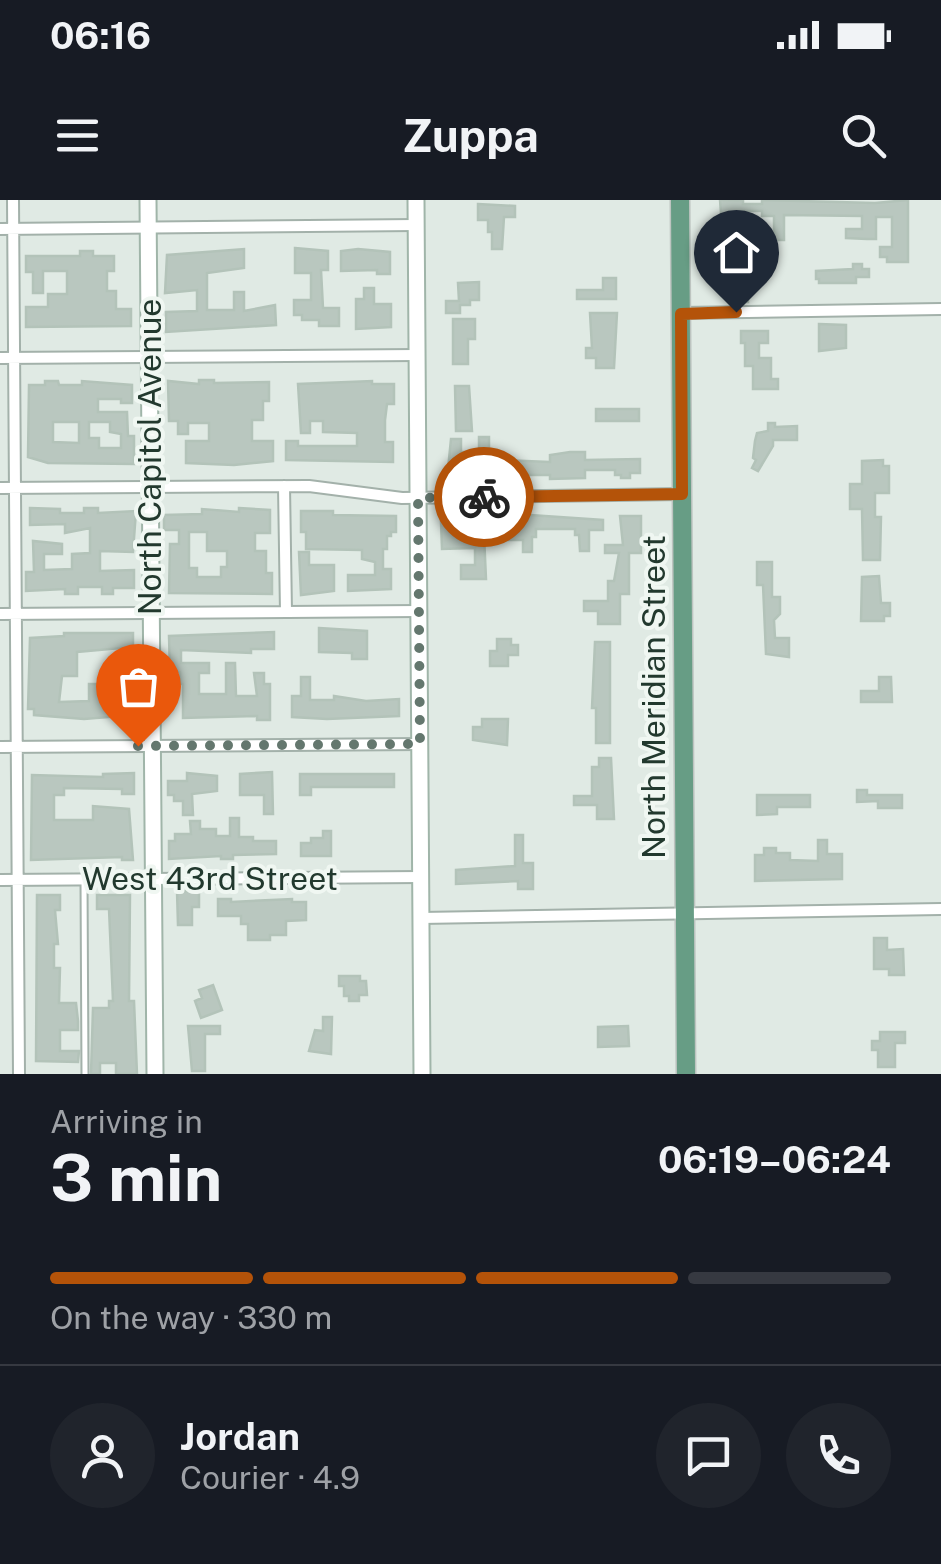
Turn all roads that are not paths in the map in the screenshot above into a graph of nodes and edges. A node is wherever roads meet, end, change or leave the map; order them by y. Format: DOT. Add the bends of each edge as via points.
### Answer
graph roads {
  1 [pos="12,200"];
  2 [pos="148,200"];
  3 [pos="416,200"];
  4 [pos="680,200"];
  5 [pos="416,225"];
  6 [pos="148,227"];
  7 [pos="13,228"];
  8 [pos="0,229"];
  9 [pos="941,309"];
  10 [pos="681,314"];
  11 [pos="417,355"];
  12 [pos="150,357"];
  13 [pos="0,358"];
  14 [pos="14,358"];
  15 [pos="284,486"];
  16 [pos="150,487"];
  17 [pos="0,488"];
  18 [pos="15,488"];
  19 [pos="682,494"];
  20 [pos="418,498"];
  21 [pos="419,610"];
  22 [pos="151,612"];
  23 [pos="286,612"];
  24 [pos="0,614"];
  25 [pos="16,614"];
  26 [pos="420,744"];
  27 [pos="152,746"];
  28 [pos="0,747"];
  29 [pos="17,747"];
  30 [pos="421,878"];
  31 [pos="154,879"];
  32 [pos="0,880"];
  33 [pos="18,880"];
  34 [pos="84,880"];
  35 [pos="941,909"];
  36 [pos="685,912"];
  37 [pos="421,918"];
  38 [pos="19,1074"];
  39 [pos="85,1074"];
  40 [pos="155,1074"];
  41 [pos="422,1074"];
  42 [pos="686,1074"];
  1 -- 7 [label="street"];
  2 -- 6 [label="street, North Capitol Avenue"];
  3 -- 5 [label="street"];
  4 -- 10 [label="main road, North Meridian Street"];
  5 -- 6 [label="street"];
  5 -- 11 [label="street"];
  6 -- 7 [label="street"];
  6 -- 12 [label="street, North Capitol Avenue"];
  7 -- 8 [label="street"];
  7 -- 14 [label="street"];
  9 -- 10 [label="street"];
  10 -- 19 [label="main road, North Meridian Street"];
  11 -- 12 [label="street"];
  11 -- 20 [label="street"];
  12 -- 14 [label="street"];
  12 -- 16 [label="street, North Capitol Avenue"];
  13 -- 14 [label="street"];
  14 -- 18 [label="street"];
  15 -- 16 [label="street"];
  15 -- 20 [label="street"];
  15 -- 23 [label="street"];
  16 -- 18 [label="street"];
  16 -- 22 [label="street, North Capitol Avenue"];
  17 -- 18 [label="street"];
  18 -- 25 [label="street"];
  19 -- 20 [label="street"];
  19 -- 36 [label="main road, North Meridian Street"];
  20 -- 21 [label="street"];
  21 -- 23 [label="street"];
  21 -- 26 [label="street"];
  22 -- 23 [label="street"];
  22 -- 25 [label="street"];
  22 -- 27 [label="street, North Capitol Avenue"];
  24 -- 25 [label="street"];
  25 -- 29 [label="street"];
  26 -- 27 [label="street"];
  26 -- 30 [label="street"];
  27 -- 29 [label="street"];
  27 -- 31 [label="street, North Capitol Avenue"];
  28 -- 29 [label="street"];
  29 -- 33 [label="street"];
  30 -- 31 [label="street, West 43rd Street"];
  30 -- 37 [label="street"];
  31 -- 34 [label="street, West 43rd Street"];
  31 -- 40 [label="street, North Capitol Avenue"];
  32 -- 33 [label="street, West 43rd Street"];
  33 -- 34 [label="street, West 43rd Street"];
  33 -- 38 [label="street"];
  34 -- 39 [label="lane"];
  35 -- 36 [label="street"];
  36 -- 37 [label="street"];
  36 -- 42 [label="main road, North Meridian Street"];
  37 -- 41 [label="street"];
}
